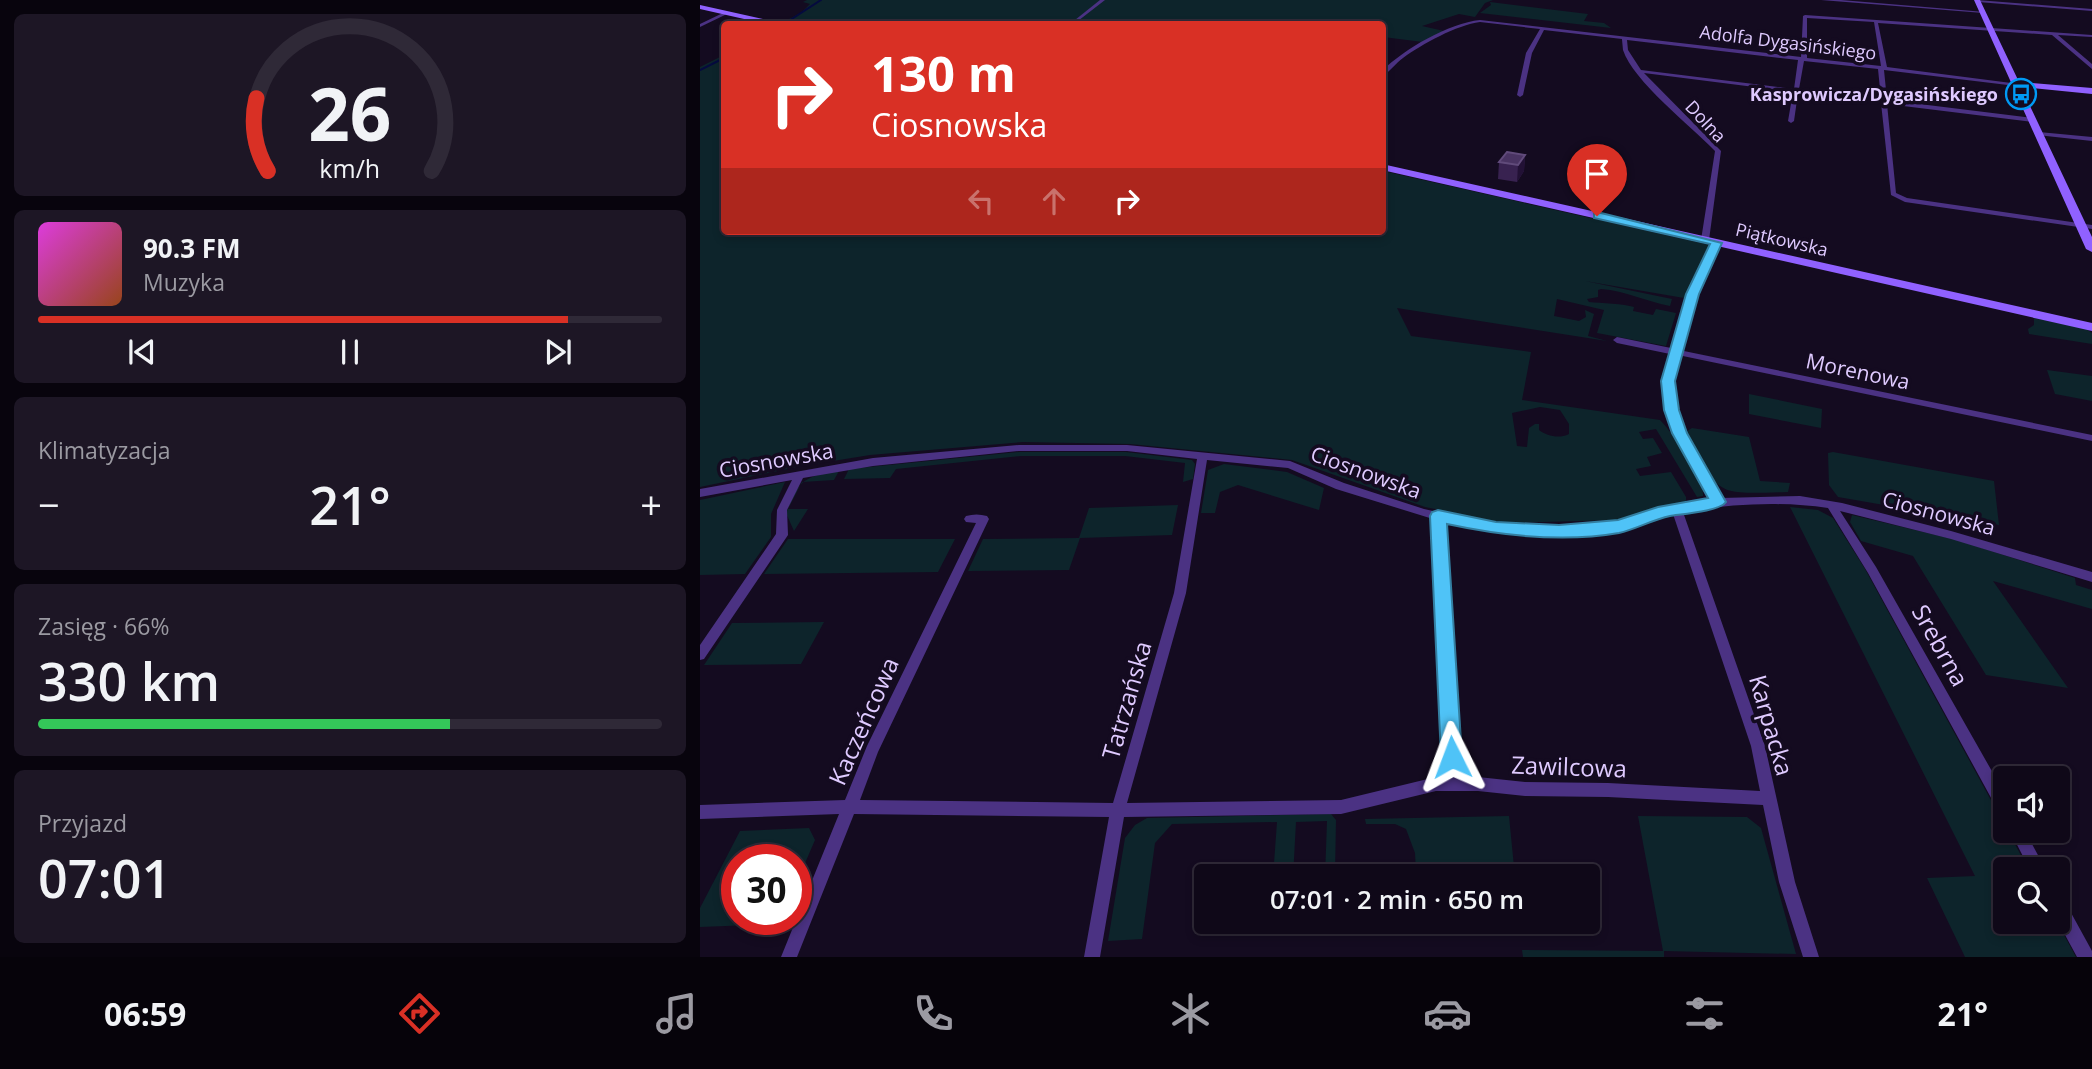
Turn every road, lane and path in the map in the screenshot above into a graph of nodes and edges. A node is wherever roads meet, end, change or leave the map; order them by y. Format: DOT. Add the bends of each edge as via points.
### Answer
graph roads {
  1 [pos="1103,0"];
  2 [pos="1823,0"];
  3 [pos="1977,1"];
  4 [pos="700,7"];
  5 [pos="2092,10"];
  6 [pos="1983,12"];
  7 [pos="727,13"];
  8 [pos="760,21"];
  9 [pos="1076,21"];
  10 [pos="1876,22"];
  11 [pos="700,26"];
  12 [pos="1543,28"];
  13 [pos="1991,30"];
  14 [pos="2054,34"];
  15 [pos="2092,36"];
  16 [pos="1624,38"];
  17 [pos="1801,59"];
  18 [pos="2092,67"];
  19 [pos="1881,68"];
  20 [pos="1639,71"];
  21 [pos="1386,72"];
  22 [pos="2016,84"];
  23 [pos="1796,90"];
  24 [pos="2092,91"];
  25 [pos="1520,95"];
  26 [pos="1883,102"];
  27 [pos="2033,120"];
  28 [pos="1791,121"];
  29 [pos="2039,134"];
  30 [pos="2092,139"];
  31 [pos="1386,168"];
  32 [pos="2087,227"];
  33 [pos="1711,241"];
  34 [pos="2092,249"];
  35 [pos="2011,307"];
  36 [pos="2092,321"];
  37 [pos="2092,327"];
  38 [pos="1617,340"];
  39 [pos="1676,352"];
  40 [pos="2092,438"];
  41 [pos="1203,456"];
  42 [pos="800,474"];
  43 [pos="700,494"];
  44 [pos="1718,502"];
  45 [pos="1830,505"];
  46 [pos="1677,510"];
  47 [pos="1438,516"];
  48 [pos="970,519"];
  49 [pos="2092,578"];
  50 [pos="700,655"];
  51 [pos="1453,784"];
  52 [pos="1993,788"];
  53 [pos="1769,798"];
  54 [pos="850,807"];
  55 [pos="1118,809"];
  56 [pos="700,812"];
  57 [pos="2070,928"];
  58 [pos="789,957"];
  59 [pos="1092,957"];
  60 [pos="1811,957"];
  61 [pos="2086,957"];
  1 -- 9 [label="street"];
  2 -- 6 [label="street"];
  3 -- 5 [label="street"];
  3 -- 6 [label="street"];
  4 -- 7 [label="street"];
  6 -- 13 [label="street"];
  7 -- 8 [label="street"];
  7 -- 11 [label="street"];
  10 -- 13 [label="street"];
  10 -- 17 [label="street" via="1805,16"];
  10 -- 19 [label="street"];
  12 -- 16 [label="street, Adolfa Dygasińskiego"];
  12 -- 21 [label="street, Adolfa Dygasińskiego" via="1471,22 1414,47"];
  12 -- 25 [label="street" via="1529,53"];
  13 -- 14 [label="street"];
  13 -- 22 [label="street"];
  14 -- 15 [label="street"];
  14 -- 18 [label="street"];
  16 -- 17 [label="street, Adolfa Dygasińskiego"];
  16 -- 20 [label="street, Dolna" via="1625,51"];
  17 -- 19 [label="street, Adolfa Dygasińskiego"];
  17 -- 23 [label="street"];
  19 -- 22 [label="street, Adolfa Dygasińskiego"];
  19 -- 26 [label="street"];
  20 -- 23 [label="street"];
  20 -- 33 [label="street, Dolna" via="1718,151"];
  22 -- 24 [label="street, Adolfa Dygasińskiego"];
  22 -- 27 [label="street"];
  23 -- 26 [label="street"];
  23 -- 28 [label="street"];
  26 -- 27 [label="street"];
  26 -- 32 [label="street" via="1893,194 1905,200"];
  27 -- 29 [label="street"];
  29 -- 30 [label="street"];
  29 -- 32 [label="street"];
  31 -- 33 [label="street, Piątkowska"];
  32 -- 34 [label="street"];
  33 -- 35 [label="street, Piątkowska"];
  33 -- 39 [label="street"];
  35 -- 36 [label="street, Piątkowska"];
  35 -- 37 [label="street, Piątkowska"];
  38 -- 39 [label="street, Morenowa"];
  39 -- 40 [label="street, Morenowa"];
  39 -- 44 [label="street" via="1668,381 1672,410 1679,433"];
  41 -- 42 [label="street, Ciosnowska" via="1128,448 1019,448"];
  41 -- 47 [label="street, Ciosnowska" via="1290,465"];
  41 -- 55 [label="street, Tatrzańska" via="1175,615"];
  42 -- 43 [label="street, Ciosnowska"];
  42 -- 50 [label="street" via="782,510 782,535"];
  44 -- 45 [label="street, Ciosnowska" via="1762,499"];
  44 -- 46 [label="street, Ciosnowska"];
  45 -- 49 [label="street, Ciosnowska" via="1962,538"];
  45 -- 52 [label="street, Srebrna" via="1872,570"];
  46 -- 47 [label="street, Ciosnowska" via="1619,526 1559,531 1496,529"];
  46 -- 53 [label="street, Karpacka" via="1758,746"];
  47 -- 51 [label="street"];
  48 -- 54 [label="street, Kaczeńcowa" via="983,519 872,751"];
  51 -- 53 [label="street, Zawilcowa"];
  51 -- 55 [label="street, Zawilcowa" via="1341,807"];
  53 -- 60 [label="street, Karpacka" via="1787,882"];
  54 -- 55 [label="street, Zawilcowa"];
  54 -- 56 [label="street"];
  54 -- 58 [label="street, Kaczeńcowa"];
  55 -- 59 [label="street, Tatrzańska"];
  57 -- 61 [label="street"];
}
